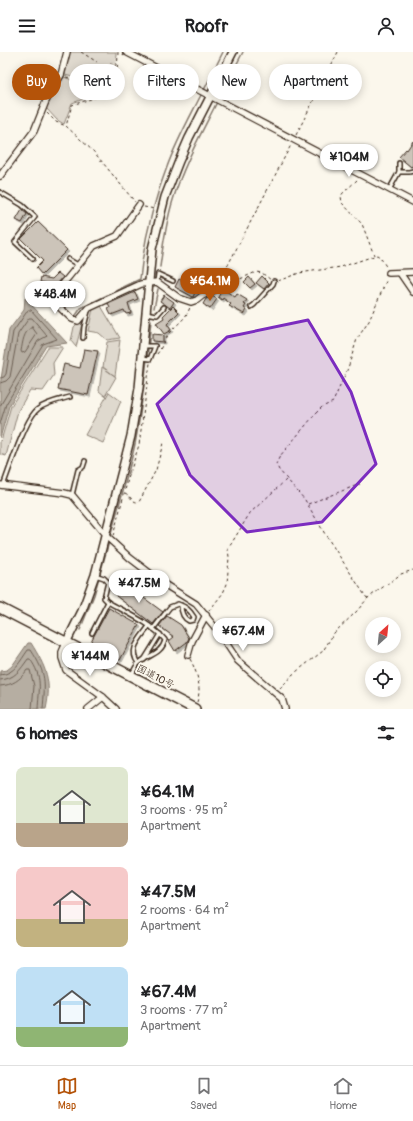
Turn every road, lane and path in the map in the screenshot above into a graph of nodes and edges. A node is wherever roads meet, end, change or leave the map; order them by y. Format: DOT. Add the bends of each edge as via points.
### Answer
graph roads {
  1 [pos="67,52"];
  2 [pos="81,52"];
  3 [pos="118,52"];
  4 [pos="127,52"];
  5 [pos="233,52"];
  6 [pos="338,52"];
  7 [pos="97,62"];
  8 [pos="110,63"];
  9 [pos="117,64"];
  10 [pos="227,64"];
  11 [pos="62,75"];
  12 [pos="69,78"];
  13 [pos="207,95"];
  14 [pos="87,100"];
  15 [pos="208,100"];
  16 [pos="216,100"];
  17 [pos="42,109"];
  18 [pos="66,126"];
  19 [pos="293,140"];
  20 [pos="399,163"];
  21 [pos="413,171"];
  22 [pos="399,172"];
  23 [pos="362,175"];
  24 [pos="0,176"];
  25 [pos="390,190"];
  26 [pos="0,192"];
  27 [pos="413,202"];
  28 [pos="139,205"];
  29 [pos="155,209"];
  30 [pos="374,256"];
  31 [pos="68,258"];
  32 [pos="33,259"];
  33 [pos="78,265"];
  34 [pos="400,272"];
  35 [pos="413,272"];
  36 [pos="389,273"];
  37 [pos="173,281"];
  38 [pos="274,281"];
  39 [pos="157,282"];
  40 [pos="149,283"];
  41 [pos="219,288"];
  42 [pos="413,292"];
  43 [pos="191,302"];
  44 [pos="164,307"];
  45 [pos="251,307"];
  46 [pos="89,308"];
  47 [pos="147,313"];
  48 [pos="83,338"];
  49 [pos="147,346"];
  50 [pos="147,359"];
  51 [pos="70,397"];
  52 [pos="163,444"];
  53 [pos="86,461"];
  54 [pos="287,480"];
  55 [pos="360,484"];
  56 [pos="2,486"];
  57 [pos="124,493"];
  58 [pos="72,495"];
  59 [pos="308,505"];
  60 [pos="109,539"];
  61 [pos="413,570"];
  62 [pos="98,576"];
  63 [pos="368,598"];
  64 [pos="108,602"];
  65 [pos="181,605"];
  66 [pos="0,608"];
  67 [pos="194,617"];
  68 [pos="204,618"];
  69 [pos="149,626"];
  70 [pos="153,629"];
  71 [pos="92,633"];
  72 [pos="160,634"];
  73 [pos="66,643"];
  74 [pos="188,655"];
  75 [pos="144,660"];
  76 [pos="138,663"];
  77 [pos="131,676"];
  78 [pos="277,694"];
  79 [pos="103,697"];
  80 [pos="88,709"];
  81 [pos="116,709"];
  82 [pos="194,709"];
  83 [pos="285,709"];
  1 -- 11 [label="street"];
  2 -- 7 [label="path"];
  3 -- 9 [label="path"];
  4 -- 13 [label="street"];
  5 -- 10 [label="street"];
  6 -- 19 [label="path"];
  8 -- 9 [label="path"];
  11 -- 12 [label="path"];
  11 -- 17 [label="street"];
  14 -- 18 [label="path" via="72,105"];
  15 -- 40 [label="street" via="169,186 154,242"];
  16 -- 19 [label="street"];
  17 -- 18 [label="path" via="56,122"];
  17 -- 24 [label="street" via="34,131"];
  18 -- 28 [label="path" via="94,152"];
  19 -- 23 [label="street"];
  19 -- 41 [label="path"];
  20 -- 22 [label="lane"];
  21 -- 22 [label="lane"];
  22 -- 25 [label="lane"];
  23 -- 25 [label="street"];
  23 -- 30 [label="path" via="343,194 341,200 362,224"];
  25 -- 27 [label="street"];
  26 -- 32 [label="lane" via="22,205 35,217 15,242"];
  28 -- 29 [label="path"];
  28 -- 33 [label="street" via="117,236 94,246"];
  30 -- 36 [label="path" via="380,257"];
  30 -- 38 [label="path" via="341,267 299,273"];
  31 -- 33 [label="lane"];
  33 -- 46 [label="street" via="52,299 78,321"];
  34 -- 35 [label="street"];
  34 -- 36 [label="street"];
  34 -- 42 [label="street"];
  36 -- 54 [label="path" via="369,321 357,339 333,402 322,406 276,462"];
  37 -- 39 [label="lane" via="158,274"];
  38 -- 41 [label="path" via="256,272"];
  38 -- 45 [label="lane"];
  39 -- 40 [label="street"];
  39 -- 43 [label="street" via="179,298"];
  40 -- 46 [label="street" via="141,284"];
  40 -- 47 [label="street"];
  41 -- 43 [label="street"];
  43 -- 50 [label="path" via="185,316 166,337 162,348"];
  44 -- 47 [label="lane" via="157,315"];
  46 -- 48 [label="lane"];
  47 -- 49 [label="street"];
  49 -- 50 [label="street"];
  49 -- 50 [label="lane" via="155,346"];
  50 -- 57 [label="path" via="150,364 140,440"];
  50 -- 60 [label="street"];
  51 -- 56 [label="lane" via="43,405 36,410 17,447"];
  52 -- 57 [label="path" via="156,470 139,502 136,503"];
  53 -- 58 [label="lane" via="78,470"];
  54 -- 59 [label="path"];
  54 -- 68 [label="path" via="250,513 228,549 225,590"];
  55 -- 59 [label="path"];
  56 -- 58 [label="street"];
  57 -- 60 [label="path" via="112,537"];
  58 -- 60 [label="street"];
  59 -- 63 [label="path"];
  60 -- 62 [label="street"];
  60 -- 68 [label="street" via="151,574 190,600"];
  61 -- 63 [label="path" via="401,574"];
  62 -- 64 [label="lane" via="108,582 104,598"];
  62 -- 73 [label="street"];
  63 -- 78 [label="path" via="334,632 323,650 292,676"];
  64 -- 69 [label="lane"];
  64 -- 71 [label="lane"];
  65 -- 67 [label="lane" via="190,610"];
  65 -- 67 [label="lane" via="181,611 186,619 190,621"];
  65 -- 70 [label="lane" via="170,607"];
  66 -- 73 [label="highway, 国道10号"];
  67 -- 68 [label="lane"];
  68 -- 74 [label="street"];
  68 -- 78 [label="street" via="238,661"];
  69 -- 70 [label="lane"];
  69 -- 76 [label="lane" via="134,648"];
  70 -- 72 [label="lane"];
  72 -- 75 [label="lane"];
  72 -- 75 [label="lane" via="165,640 164,645"];
  73 -- 77 [label="highway, 国道10号"];
  73 -- 79 [label="street" via="62,658 66,670"];
  74 -- 82 [label="path" via="195,667 200,687"];
  75 -- 76 [label="lane"];
  76 -- 77 [label="lane"];
  77 -- 82 [label="highway, 国道10号"];
  78 -- 83 [label="street"];
  79 -- 80 [label="street"];
  79 -- 81 [label="street"];
}
